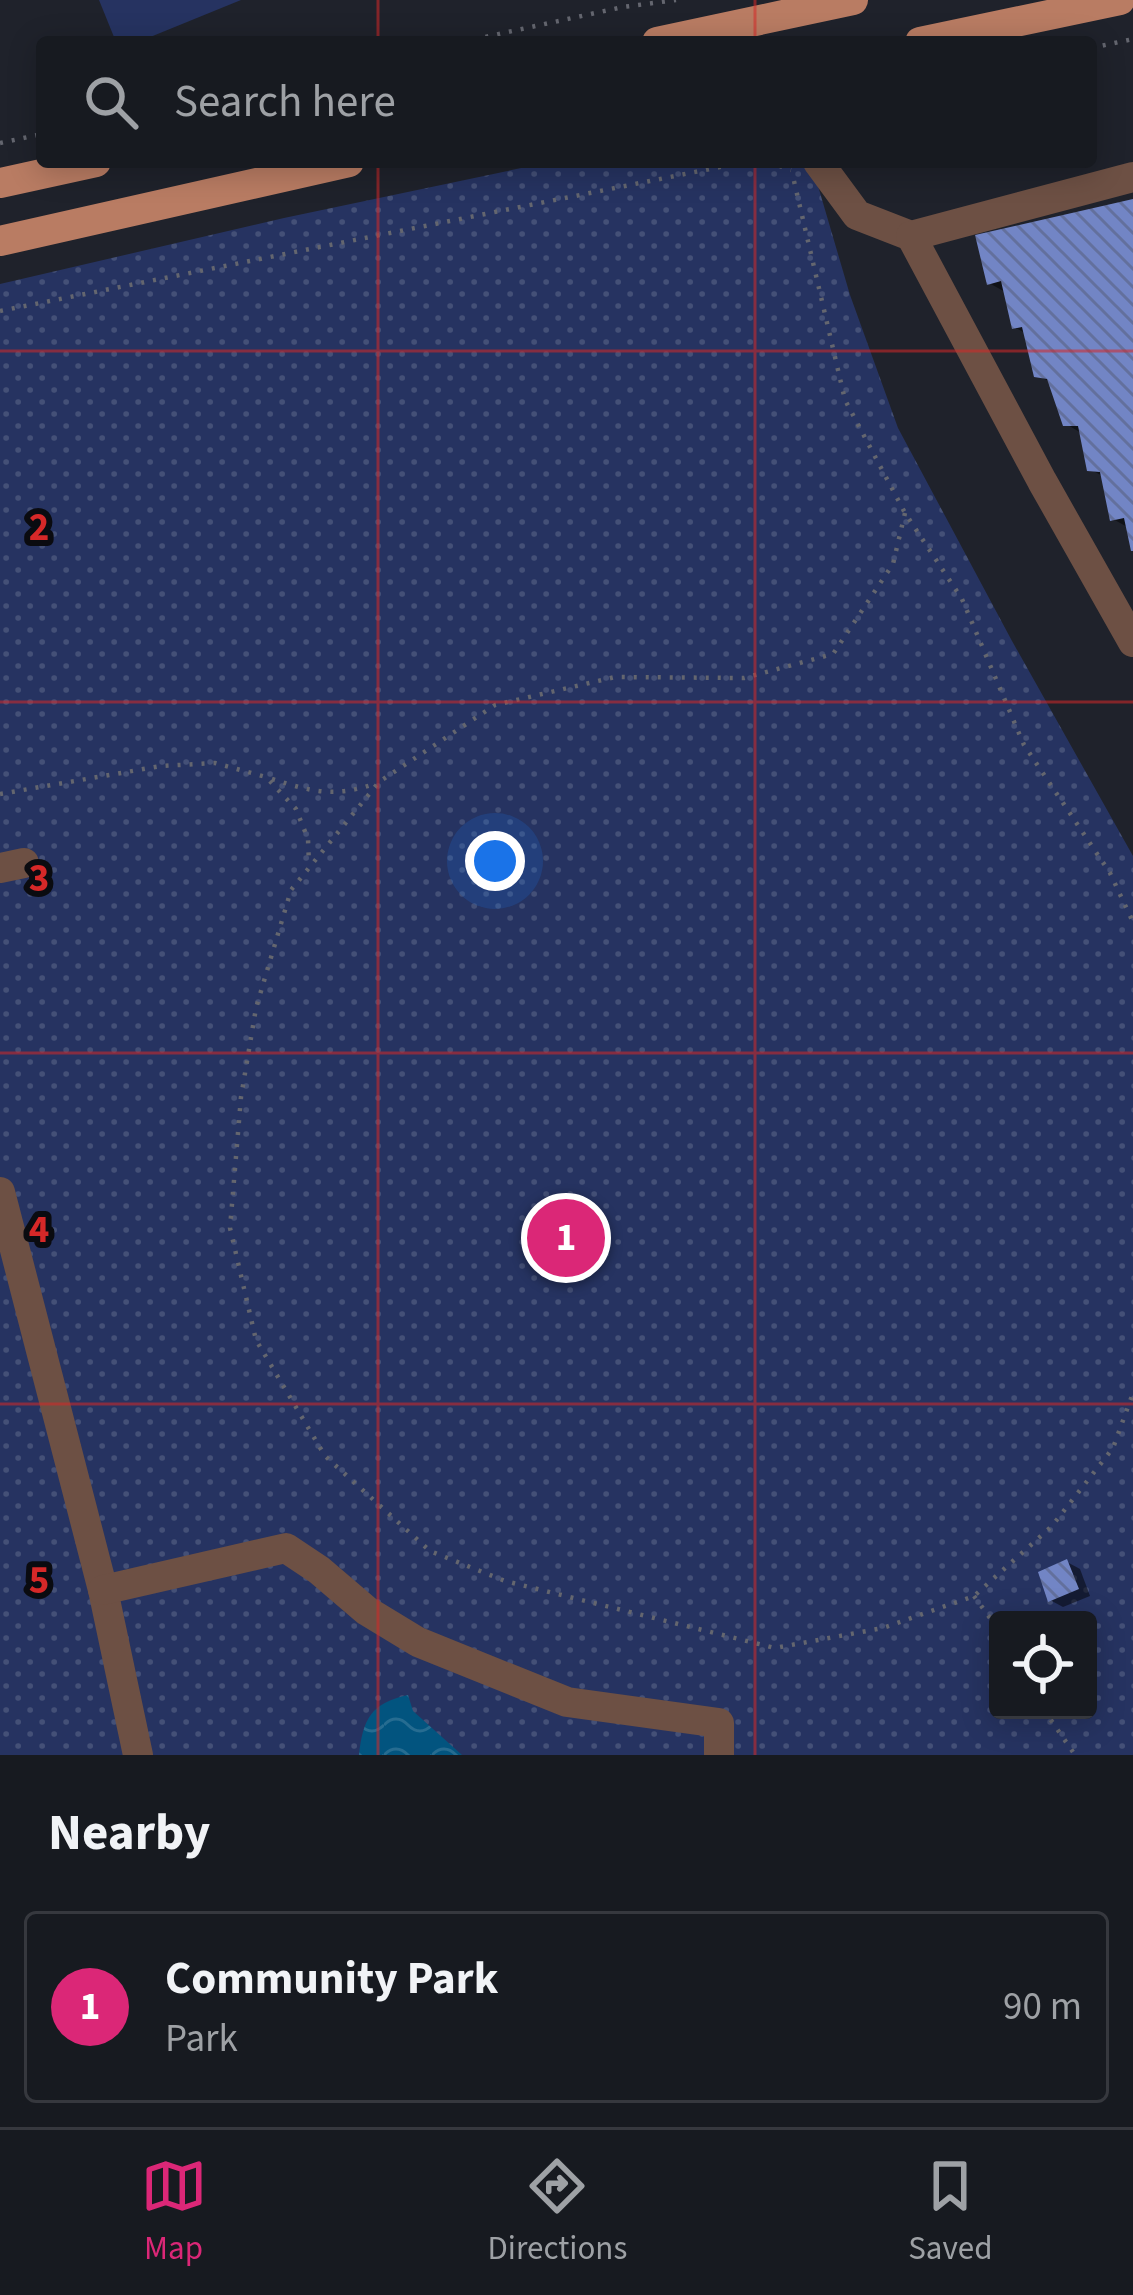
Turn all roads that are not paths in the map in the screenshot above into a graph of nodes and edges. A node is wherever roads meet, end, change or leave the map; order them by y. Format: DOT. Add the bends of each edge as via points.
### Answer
graph roads {
  1 [pos="853,0"];
  2 [pos="1120,0"];
  3 [pos="685,36"];
  4 [pos="949,36"];
  5 [pos="69,168"];
  6 [pos="322,168"];
  7 [pos="822,168"];
  8 [pos="1133,177"];
  9 [pos="0,183"];
  10 [pos="911,236"];
  11 [pos="0,241"];
  12 [pos="1133,642"];
  13 [pos="0,1192"];
  14 [pos="103,1590"];
  15 [pos="138,1755"];
  16 [pos="718,1755"];
  1 -- 3 [label="main road"];
  2 -- 4 [label="main road"];
  5 -- 9 [label="main road"];
  6 -- 11 [label="main road"];
  7 -- 10 [label="lane" via="857,215"];
  8 -- 10 [label="lane"];
  10 -- 12 [label="lane"];
  13 -- 14 [label="lane"];
  14 -- 15 [label="lane"];
  14 -- 16 [label="lane" via="286,1548 418,1642 567,1702 719,1723"];
}
